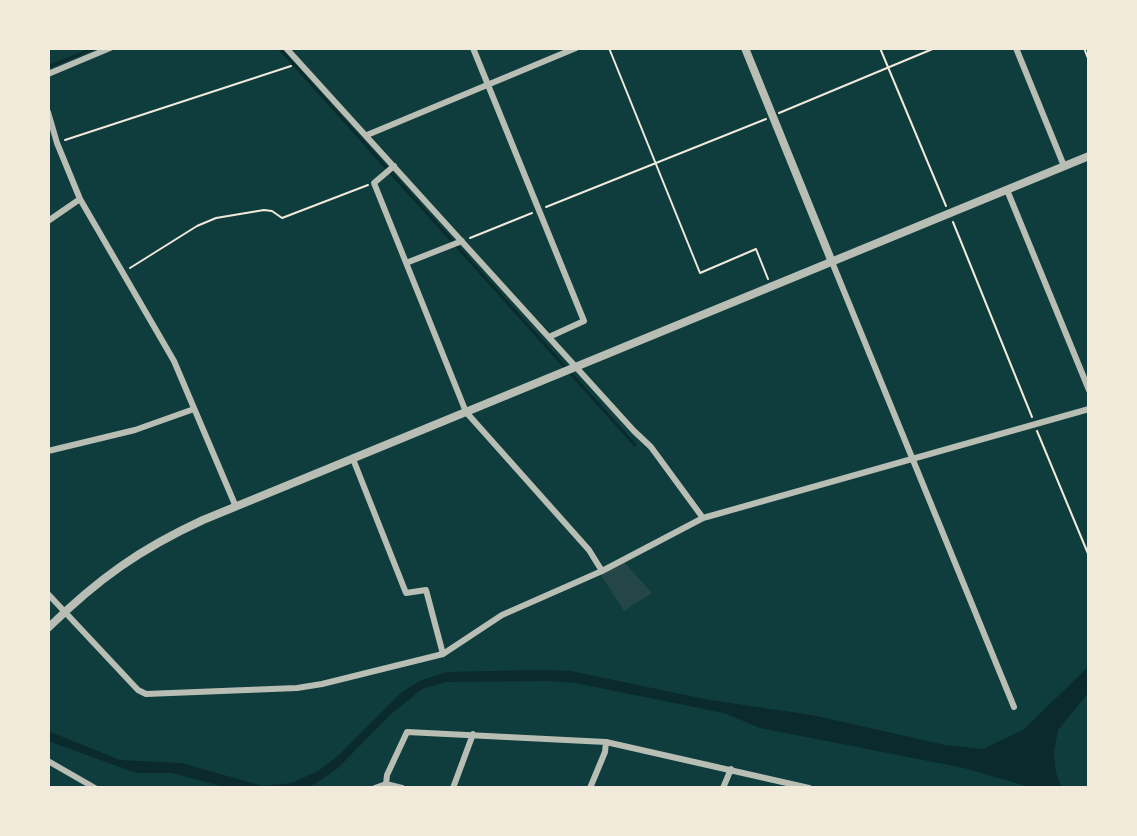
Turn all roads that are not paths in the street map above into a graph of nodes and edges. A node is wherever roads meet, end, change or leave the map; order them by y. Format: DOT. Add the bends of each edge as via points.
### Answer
graph roads {
  1 [pos="110,48"];
  2 [pos="286,48"];
  3 [pos="473,48"];
  4 [pos="576,48"];
  5 [pos="745,48"];
  6 [pos="1016,48"];
  7 [pos="48,74"];
  8 [pos="488,84"];
  9 [pos="48,112"];
  10 [pos="367,135"];
  11 [pos="1089,156"];
  12 [pos="394,166"];
  13 [pos="1064,166"];
  14 [pos="1007,190"];
  15 [pos="80,199"];
  16 [pos="48,221"];
  17 [pos="462,241"];
  18 [pos="832,262"];
  19 [pos="406,263"];
  20 [pos="549,337"];
  21 [pos="577,367"];
  22 [pos="1089,390"];
  23 [pos="194,409"];
  24 [pos="1089,409"];
  25 [pos="466,412"];
  26 [pos="48,451"];
  27 [pos="912,457"];
  28 [pos="353,459"];
  29 [pos="236,507"];
  30 [pos="703,518"];
  31 [pos="602,571"];
  32 [pos="48,594"];
  33 [pos="63,613"];
  34 [pos="48,628"];
  35 [pos="443,654"];
  36 [pos="1014,707"];
  37 [pos="473,734"];
  38 [pos="606,742"];
  39 [pos="48,761"];
  40 [pos="731,769"];
  41 [pos="386,784"];
  42 [pos="95,788"];
  43 [pos="375,788"];
  44 [pos="402,788"];
  45 [pos="453,788"];
  46 [pos="590,788"];
  47 [pos="723,788"];
  48 [pos="809,788"];
  1 -- 7 [label="street"];
  2 -- 10 [label="street"];
  3 -- 8 [label="street"];
  4 -- 8 [label="street"];
  5 -- 18 [label="street"];
  6 -- 13 [label="street"];
  8 -- 10 [label="street"];
  8 -- 20 [label="street" via="584,321"];
  9 -- 15 [label="street"];
  10 -- 12 [label="street"];
  11 -- 13 [label="street"];
  12 -- 17 [label="street"];
  12 -- 19 [label="street" via="374,183"];
  13 -- 14 [label="street"];
  14 -- 18 [label="street"];
  14 -- 22 [label="street"];
  15 -- 16 [label="street"];
  15 -- 23 [label="street" via="155,325"];
  17 -- 19 [label="street"];
  17 -- 20 [label="street"];
  18 -- 21 [label="street"];
  18 -- 27 [label="street"];
  19 -- 25 [label="street"];
  20 -- 21 [label="street"];
  21 -- 25 [label="street"];
  21 -- 30 [label="street" via="651,447"];
  23 -- 26 [label="street" via="135,430"];
  23 -- 29 [label="street"];
  24 -- 27 [label="street"];
  25 -- 28 [label="street"];
  25 -- 31 [label="street" via="589,550"];
  27 -- 30 [label="street"];
  27 -- 36 [label="street"];
  28 -- 29 [label="street"];
  28 -- 35 [label="street" via="406,593 426,590"];
  29 -- 33 [label="street" via="131,557"];
  30 -- 31 [label="street"];
  31 -- 35 [label="street" via="502,615"];
  32 -- 33 [label="street"];
  33 -- 34 [label="street"];
  33 -- 35 [label="street" via="146,694 314,686"];
  37 -- 38 [label="street"];
  37 -- 41 [label="street" via="407,732"];
  37 -- 45 [label="street"];
  38 -- 40 [label="street"];
  38 -- 46 [label="street"];
  39 -- 42 [label="street"];
  40 -- 47 [label="street"];
  40 -- 48 [label="street"];
  41 -- 43 [label="street"];
  41 -- 44 [label="street"];
}
